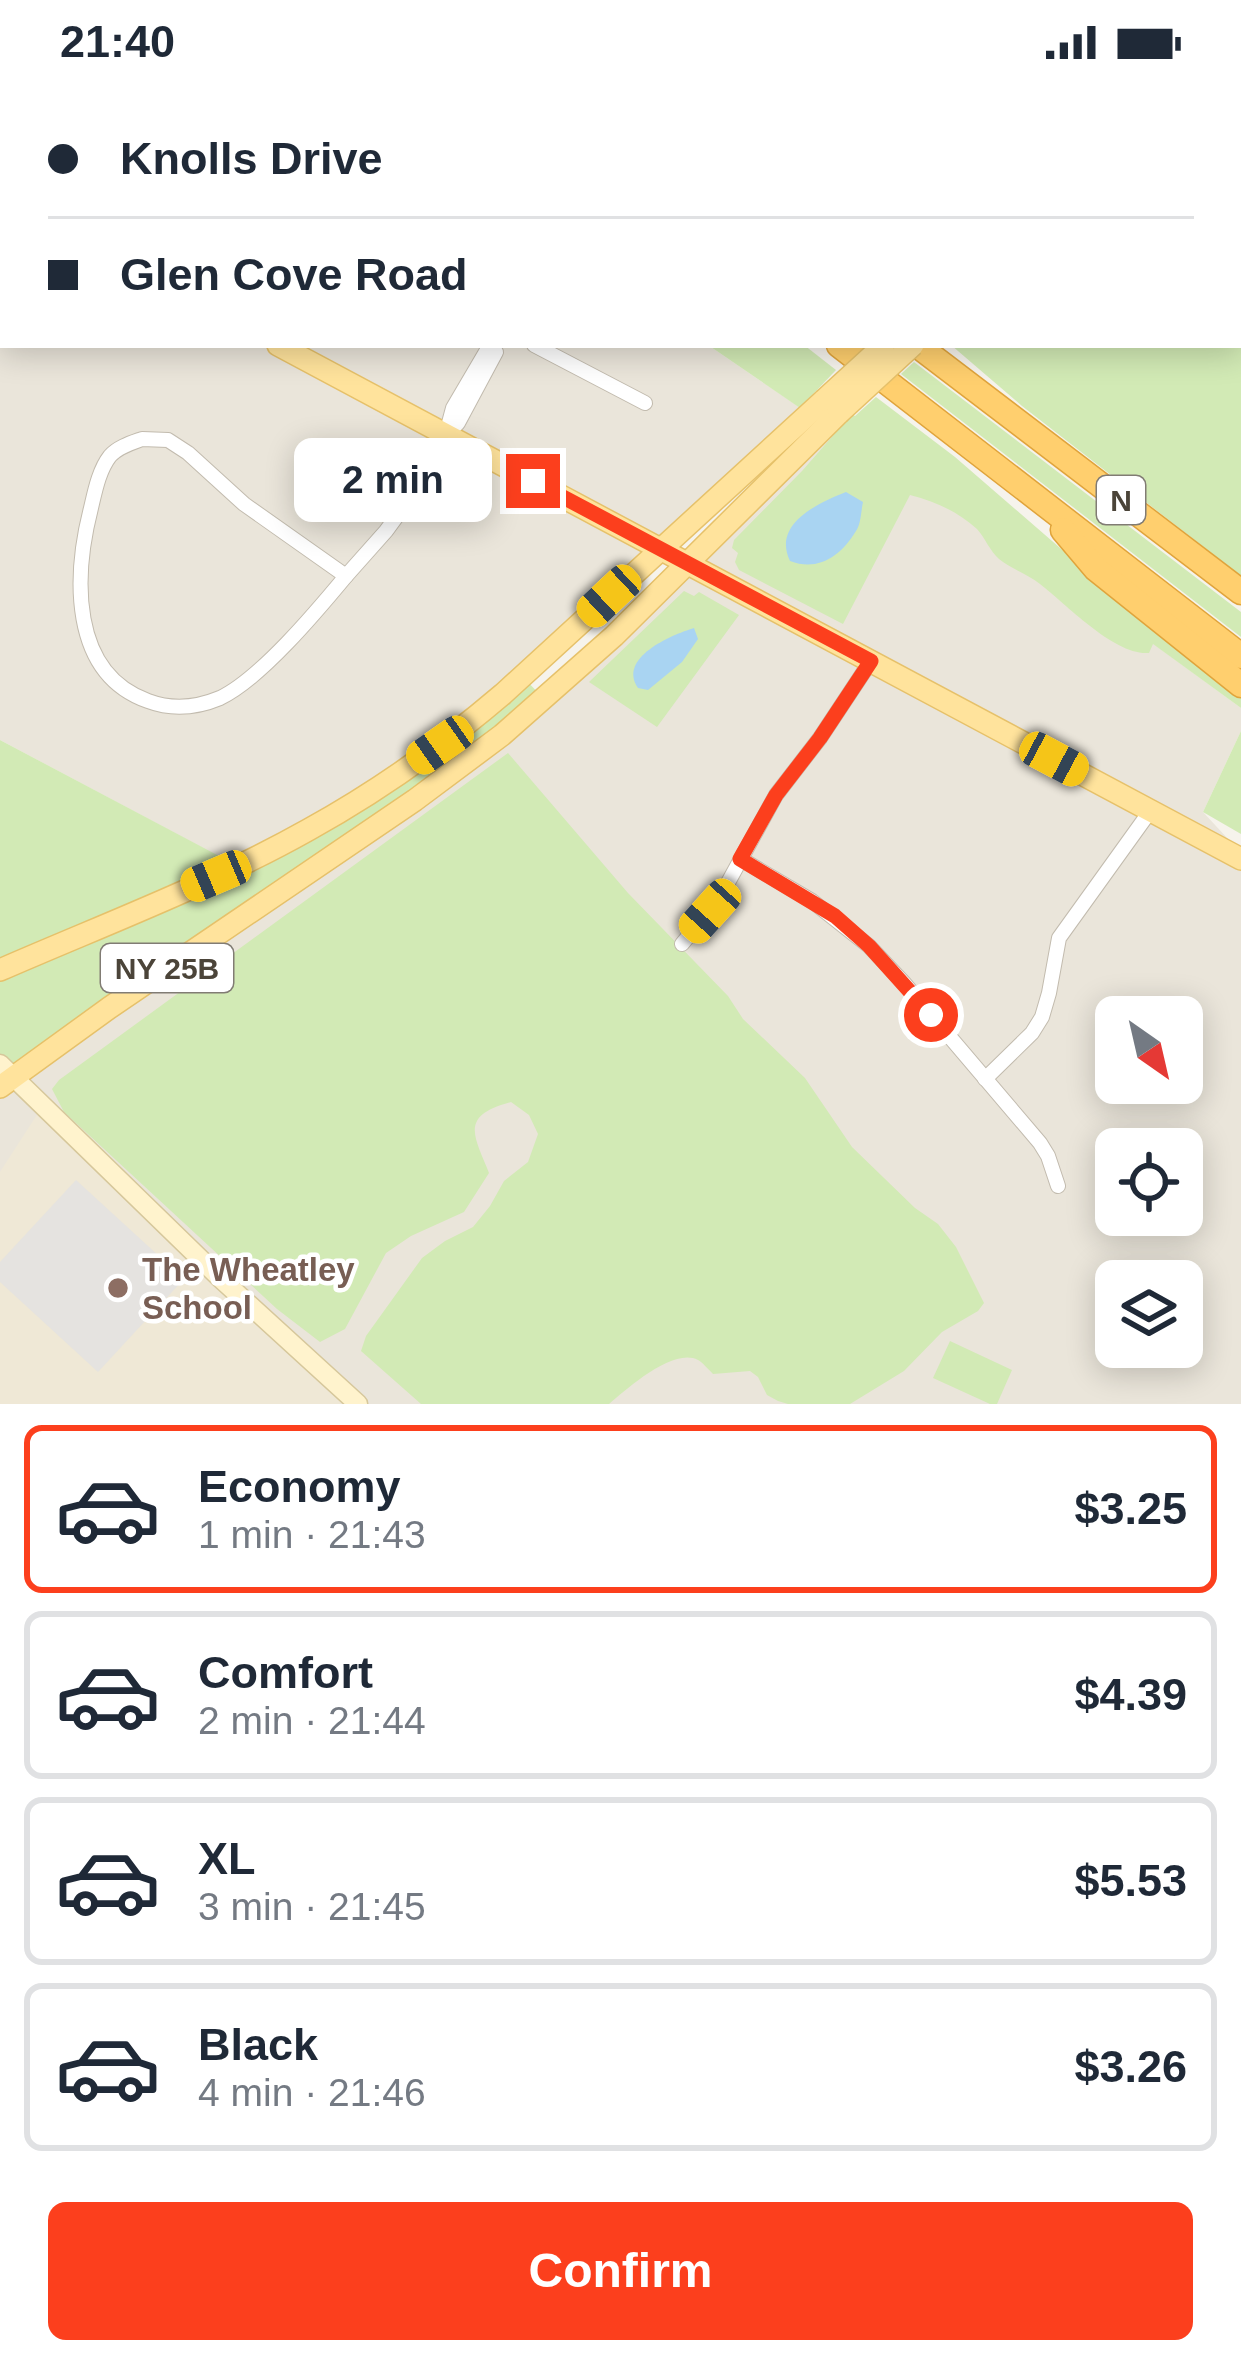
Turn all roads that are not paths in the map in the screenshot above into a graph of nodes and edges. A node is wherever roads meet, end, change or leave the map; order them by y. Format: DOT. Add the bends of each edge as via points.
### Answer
graph roads {
  1 [pos="284,348"];
  2 [pos="494,348"];
  3 [pos="540,348"];
  4 [pos="843,348"];
  5 [pos="881,348"];
  6 [pos="911,348"];
  7 [pos="919,348"];
  8 [pos="645,403"];
  9 [pos="832,407"];
  10 [pos="446,434"];
  11 [pos="1035,496"];
  12 [pos="661,548"];
  13 [pos="688,563"];
  14 [pos="346,576"];
  15 [pos="1241,592"];
  16 [pos="1241,656"];
  17 [pos="871,661"];
  18 [pos="1241,685"];
  19 [pos="1151,810"];
  20 [pos="740,859"];
  21 [pos="1241,859"];
  22 [pos="682,944"];
  23 [pos="0,970"];
  24 [pos="4,1076"];
  25 [pos="985,1079"];
  26 [pos="1058,1186"];
  27 [pos="358,1404"];
  1 -- 10 [label="main road"];
  2 -- 10 [label="street"];
  3 -- 8 [label="street"];
  4 -- 11 [label="highway, N"];
  5 -- 9 [label="main road, NY 25B, bridge"];
  6 -- 9 [label="main road, NY 25B, bridge"];
  7 -- 15 [label="highway, N"];
  9 -- 12 [label="main road, NY 25B"];
  9 -- 13 [label="main road, NY 25B"];
  10 -- 12 [label="main road"];
  10 -- 14 [label="street" via="408,501"];
  11 -- 16 [label="highway, N"];
  11 -- 18 [label="highway" via="1096,569"];
  12 -- 13 [label="main road"];
  12 -- 23 [label="main road, NY 25B" via="482,712 375,790 238,866"];
  13 -- 17 [label="main road"];
  13 -- 24 [label="main road, NY 25B" via="473,758"];
  14 -- 14 [label="street" via="248,679 197,706 159,706 119,686 90,644 82,613 81,555 98,481 111,456 142,439 168,440 188,453 244,505"];
  17 -- 19 [label="main road"];
  17 -- 20 [label="street"];
  19 -- 21 [label="main road"];
  19 -- 25 [label="street" via="1059,938 1032,1033"];
  20 -- 22 [label="street"];
  20 -- 25 [label="street" via="869,946"];
  24 -- 27 [label="street"];
  25 -- 26 [label="street" via="1040,1143"];
}
